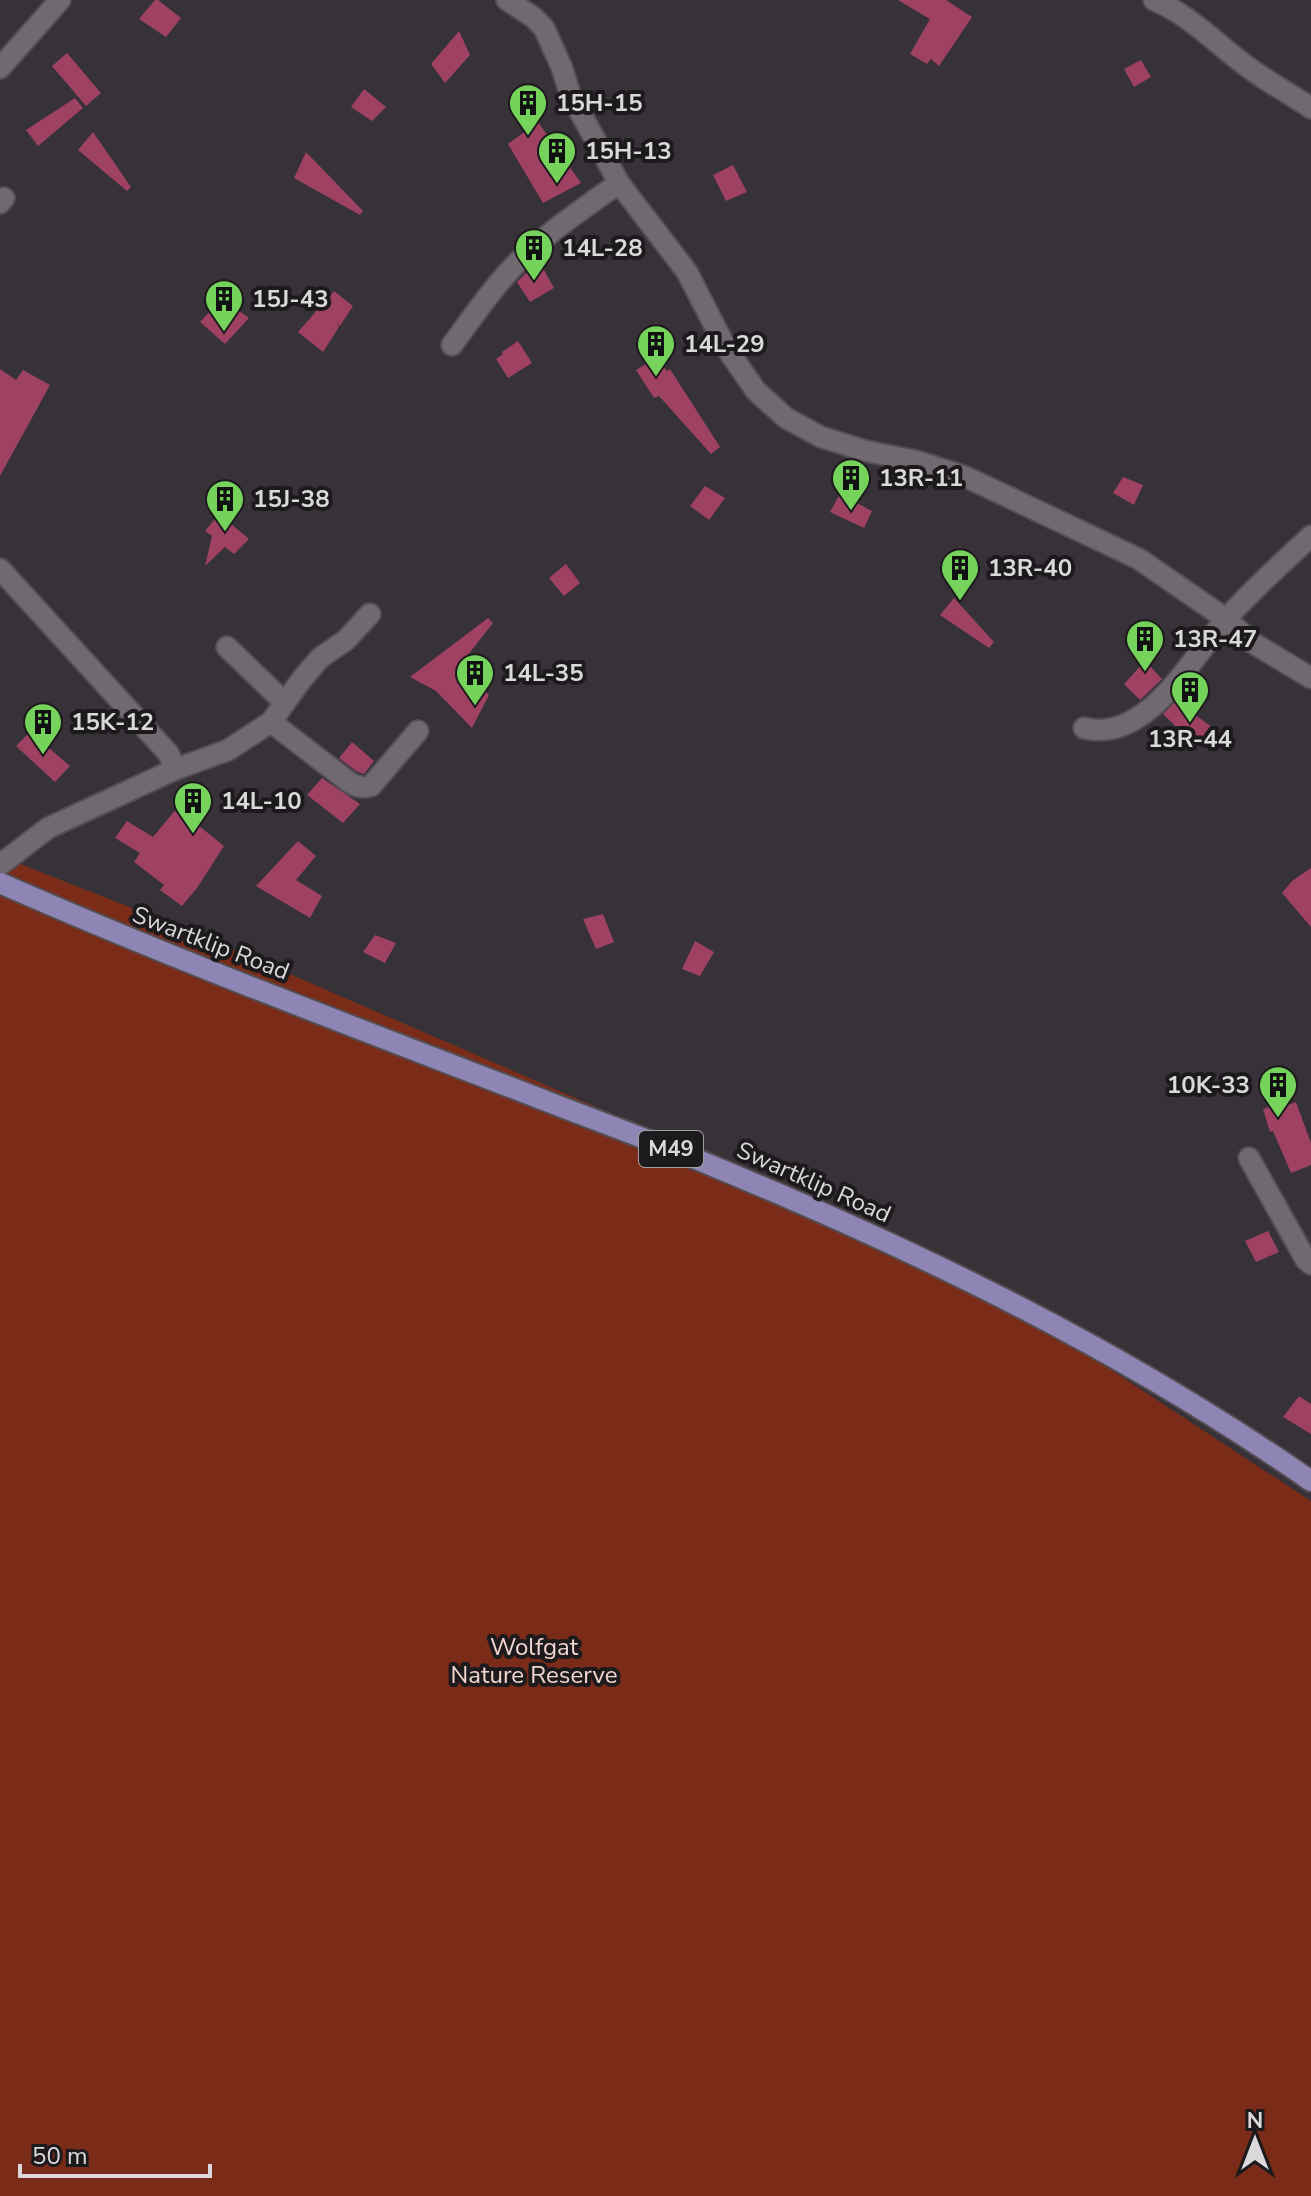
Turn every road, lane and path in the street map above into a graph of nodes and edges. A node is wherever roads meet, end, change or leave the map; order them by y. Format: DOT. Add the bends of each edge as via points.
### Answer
graph roads {
  1 [pos="60,0"];
  2 [pos="507,0"];
  3 [pos="1154,0"];
  4 [pos="0,68"];
  5 [pos="1311,107"];
  6 [pos="619,183"];
  7 [pos="452,345"];
  8 [pos="1311,536"];
  9 [pos="0,569"];
  10 [pos="370,614"];
  11 [pos="1226,619"];
  12 [pos="227,647"];
  13 [pos="1311,678"];
  14 [pos="285,703"];
  15 [pos="271,722"];
  16 [pos="1084,728"];
  17 [pos="418,731"];
  18 [pos="176,769"];
  19 [pos="0,865"];
  20 [pos="0,883"];
  21 [pos="1249,1158"];
  22 [pos="1311,1264"];
  23 [pos="1311,1481"];
  1 -- 4 [label="street"];
  2 -- 6 [label="street" via="544,28 570,94"];
  3 -- 5 [label="street"];
  6 -- 7 [label="street" via="527,254"];
  6 -- 11 [label="street" via="687,272 725,346 756,391 786,418 821,437 966,477 1139,559"];
  8 -- 11 [label="street"];
  9 -- 18 [label="street" via="168,753"];
  10 -- 14 [label="street" via="320,658"];
  11 -- 13 [label="street" via="1253,643"];
  11 -- 16 [label="street" via="1148,710 1126,725 1099,732"];
  12 -- 14 [label="street"];
  14 -- 15 [label="street"];
  15 -- 17 [label="street" via="364,788"];
  15 -- 18 [label="street" via="228,750"];
  18 -- 19 [label="street" via="48,828"];
  20 -- 23 [label="main road, Swartklip Road / M49" via="117,934 714,1166 869,1234 1142,1373"];
  21 -- 22 [label="street"];
}
